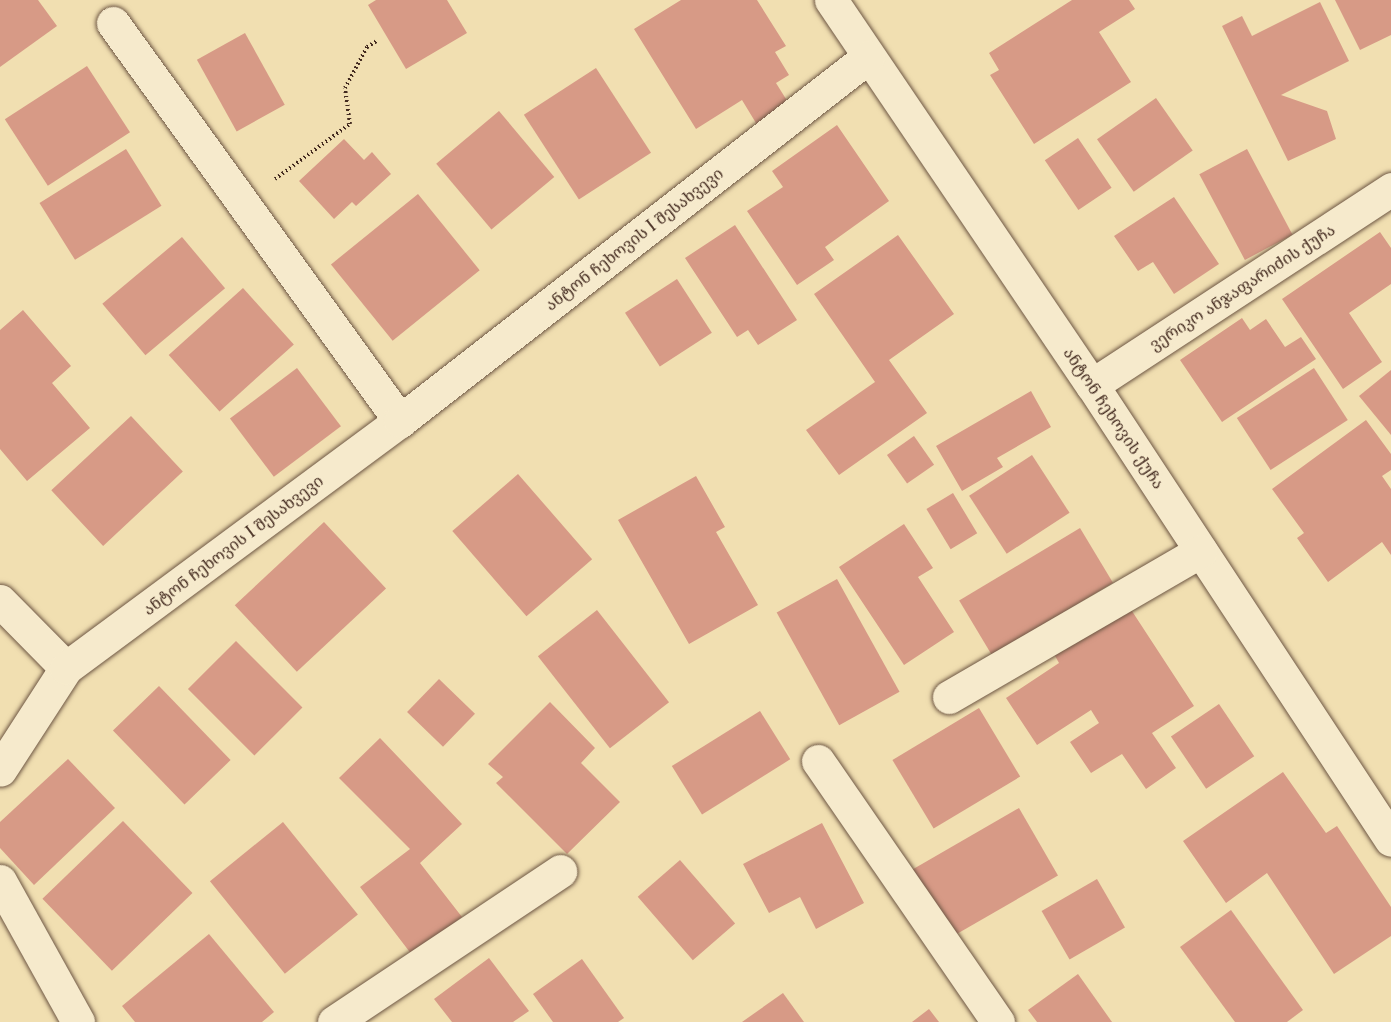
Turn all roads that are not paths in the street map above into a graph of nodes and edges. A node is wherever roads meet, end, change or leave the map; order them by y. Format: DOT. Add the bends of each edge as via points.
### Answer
graph roads {
  1 [pos="831,0"];
  2 [pos="113,23"];
  3 [pos="868,57"];
  4 [pos="1391,189"];
  5 [pos="1092,385"];
  6 [pos="400,421"];
  7 [pos="1201,551"];
  8 [pos="0,600"];
  9 [pos="66,668"];
  10 [pos="949,698"];
  11 [pos="818,761"];
  12 [pos="0,770"];
  13 [pos="1391,840"];
  14 [pos="560,871"];
  15 [pos="0,881"];
  16 [pos="78,1022"];
  17 [pos="334,1022"];
  18 [pos="998,1022"];
  1 -- 3 [label="street, ანტონ ჩეხოვის ქუჩა"];
  2 -- 6 [label="street"];
  3 -- 5 [label="street, ანტონ ჩეხოვის ქუჩა"];
  3 -- 6 [label="street, ანტონ ჩეხოვის I შესახვევი"];
  4 -- 5 [label="street, ვერიკო ანჯაფარიძის ქუჩა"];
  5 -- 7 [label="street, ანტონ ჩეხოვის ქუჩა"];
  6 -- 9 [label="street, ანტონ ჩეხოვის I შესახვევი"];
  7 -- 10 [label="street"];
  7 -- 13 [label="street, ანტონ ჩეხოვის ქუჩა"];
  8 -- 9 [label="street"];
  9 -- 12 [label="street"];
  11 -- 18 [label="street"];
  14 -- 17 [label="street"];
  15 -- 16 [label="street"];
}
